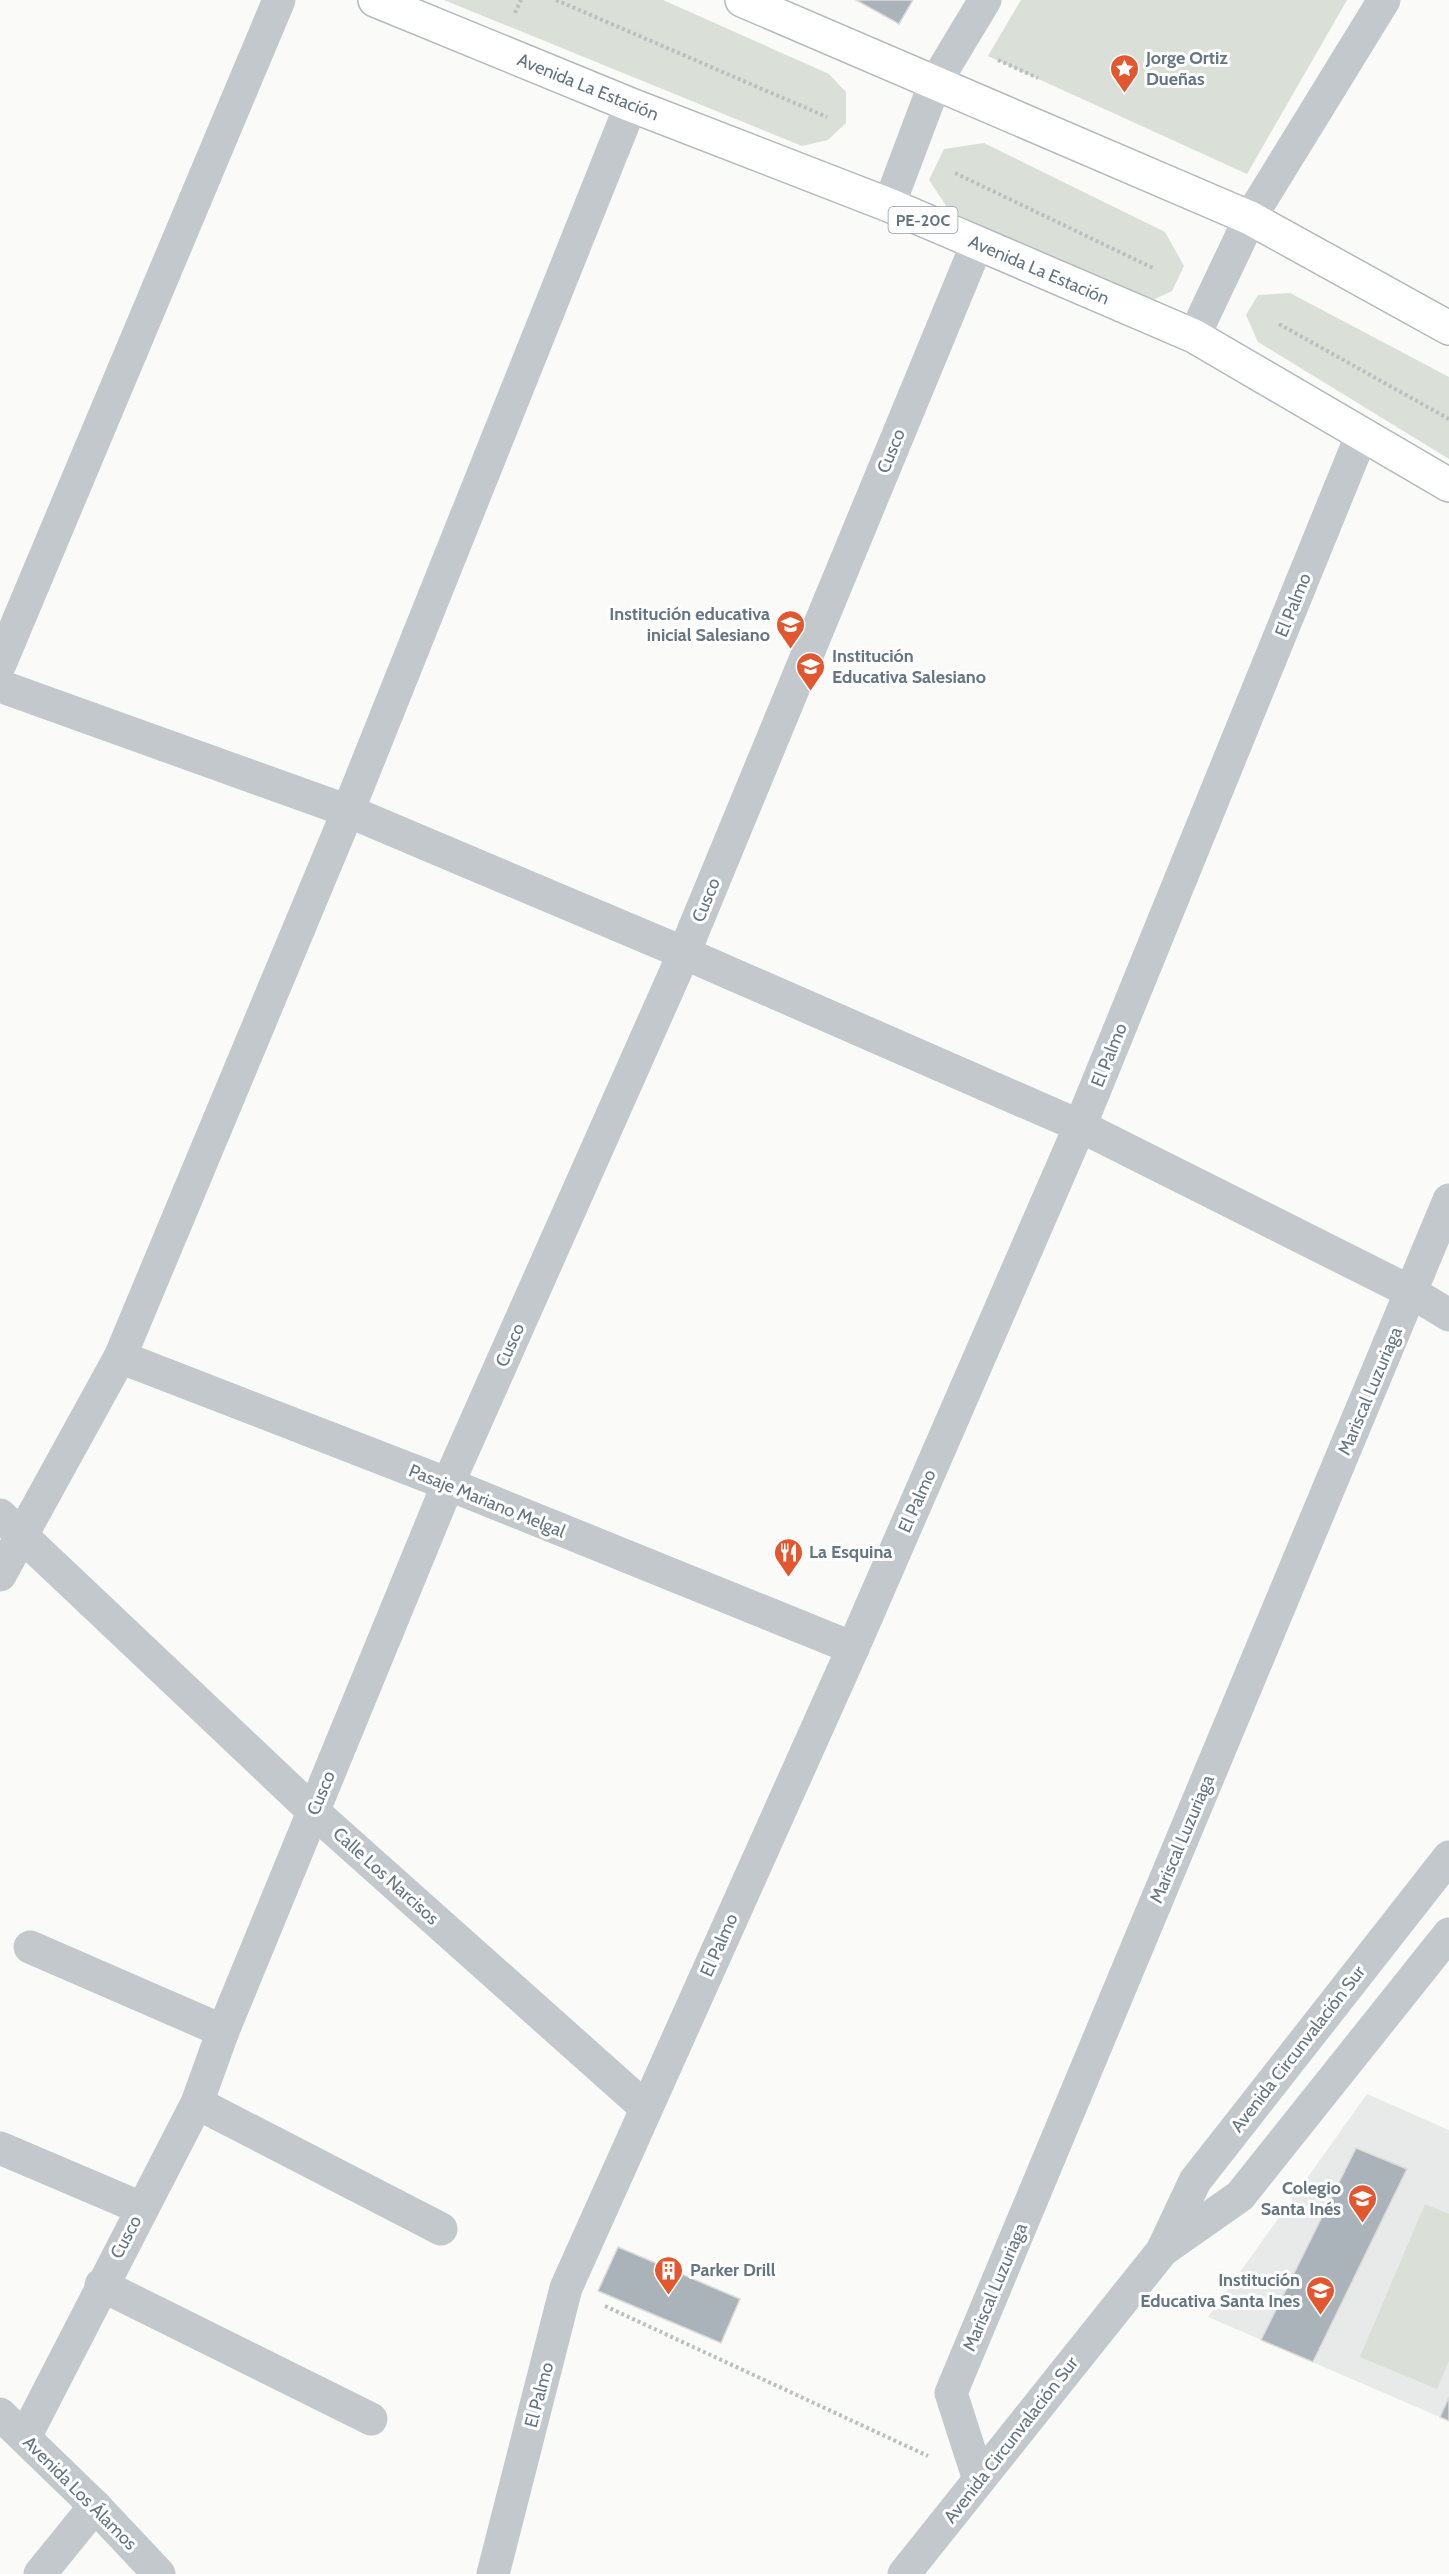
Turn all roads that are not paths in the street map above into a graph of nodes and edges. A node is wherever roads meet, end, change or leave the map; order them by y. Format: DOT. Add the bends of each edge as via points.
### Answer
graph roads {
  1 [pos="279,0"];
  2 [pos="375,0"];
  3 [pos="742,0"];
  4 [pos="985,0"];
  5 [pos="1384,0"];
  6 [pos="935,83"];
  7 [pos="631,105"];
  8 [pos="889,205"];
  9 [pos="1250,218"];
  10 [pos="977,244"];
  11 [pos="1449,328"];
  12 [pos="1194,336"];
  13 [pos="1362,434"];
  14 [pos="1449,485"];
  15 [pos="0,664"];
  16 [pos="0,686"];
  17 [pos="348,811"];
  18 [pos="684,953"];
  19 [pos="1080,1126"];
  20 [pos="1449,1200"];
  21 [pos="1411,1292"];
  22 [pos="1449,1315"];
  23 [pos="120,1357"];
  24 [pos="448,1484"];
  25 [pos="11,1525"];
  26 [pos="0,1575"];
  27 [pos="853,1648"];
  28 [pos="314,1812"];
  29 [pos="1449,1857"];
  30 [pos="1449,1934"];
  31 [pos="30,1947"];
  32 [pos="223,2031"];
  33 [pos="196,2103"];
  34 [pos="646,2108"];
  35 [pos="0,2148"];
  36 [pos="141,2208"];
  37 [pos="441,2229"];
  38 [pos="1162,2251"];
  39 [pos="101,2285"];
  40 [pos="0,2414"];
  41 [pos="371,2419"];
  42 [pos="24,2437"];
  43 [pos="979,2480"];
  44 [pos="95,2506"];
  45 [pos="40,2574"];
  46 [pos="159,2574"];
  47 [pos="492,2574"];
  48 [pos="904,2574"];
  1 -- 15 [label="street"];
  2 -- 7 [label="highway, Avenida La Estación / PE-20C"];
  3 -- 6 [label="highway"];
  4 -- 6 [label="street"];
  5 -- 9 [label="street"];
  6 -- 8 [label="street"];
  6 -- 9 [label="highway"];
  7 -- 8 [label="highway, Avenida La Estación / PE-20C"];
  7 -- 17 [label="street"];
  8 -- 10 [label="highway, Avenida La Estación / PE-20C"];
  9 -- 11 [label="highway"];
  9 -- 12 [label="street"];
  10 -- 12 [label="highway, Avenida La Estación / PE-20C"];
  10 -- 18 [label="street, Cusco"];
  12 -- 13 [label="highway, Avenida La Estación / PE-20C"];
  13 -- 14 [label="highway, Avenida La Estación / PE-20C"];
  13 -- 19 [label="street, El Palmo"];
  16 -- 17 [label="street"];
  17 -- 18 [label="street"];
  17 -- 23 [label="street"];
  18 -- 19 [label="street"];
  18 -- 24 [label="street, Cusco"];
  19 -- 21 [label="street"];
  19 -- 27 [label="street, El Palmo"];
  20 -- 21 [label="street, Mariscal Luzuriaga"];
  21 -- 22 [label="street"];
  21 -- 43 [label="street, Mariscal Luzuriaga" via="951,2393"];
  23 -- 24 [label="street, Pasaje Mariano Melgal"];
  23 -- 25 [label="street"];
  24 -- 27 [label="street, Pasaje Mariano Melgal"];
  24 -- 28 [label="street, Cusco"];
  25 -- 26 [label="street"];
  25 -- 28 [label="street, Calle Los Narcisos"];
  27 -- 34 [label="street, El Palmo"];
  28 -- 32 [label="street, Cusco"];
  28 -- 34 [label="street, Calle Los Narcisos"];
  29 -- 38 [label="street, Avenida Circunvalación Sur" via="1195,2181"];
  30 -- 38 [label="street, Avenida Circunvalación Sur" via="1240,2196"];
  31 -- 32 [label="street"];
  32 -- 33 [label="street, Cusco"];
  33 -- 36 [label="street, Cusco"];
  33 -- 37 [label="street"];
  34 -- 47 [label="street, El Palmo" via="566,2288"];
  35 -- 36 [label="street"];
  36 -- 39 [label="street, Cusco"];
  38 -- 43 [label="street, Avenida Circunvalación Sur"];
  39 -- 41 [label="street"];
  39 -- 42 [label="street, Cusco"];
  40 -- 42 [label="street, Avenida Los Álamos"];
  42 -- 44 [label="street, Avenida Los Álamos"];
  43 -- 48 [label="street, Avenida Circunvalación Sur"];
  44 -- 45 [label="street"];
  44 -- 46 [label="street, Avenida Los Álamos"];
}
